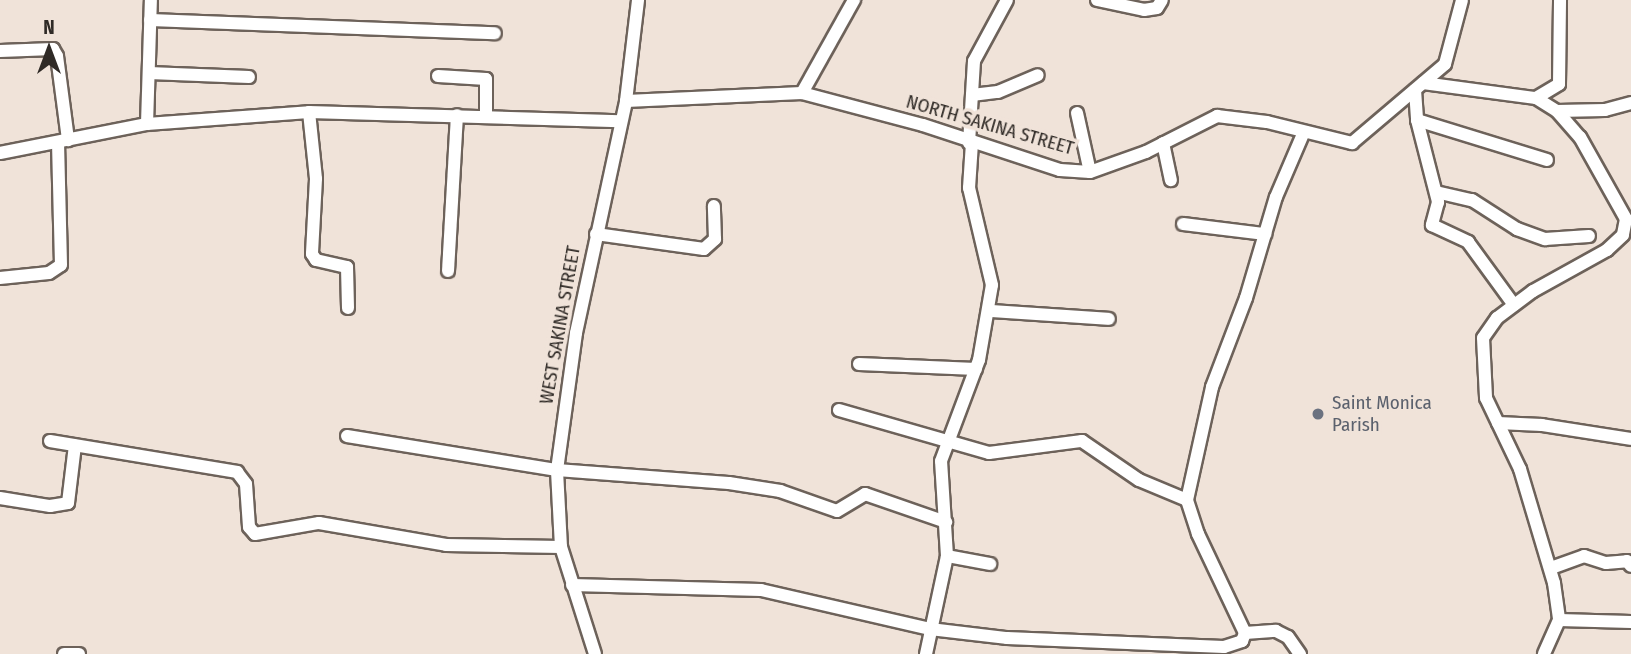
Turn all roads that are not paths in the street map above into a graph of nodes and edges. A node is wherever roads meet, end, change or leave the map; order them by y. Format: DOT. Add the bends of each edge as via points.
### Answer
graph roads {
  1 [pos="152,0"];
  2 [pos="638,0"];
  3 [pos="854,0"];
  4 [pos="1007,0"];
  5 [pos="1097,0"];
  6 [pos="1162,0"];
  7 [pos="1462,0"];
  8 [pos="1560,0"];
  9 [pos="150,20"];
  10 [pos="495,33"];
  11 [pos="0,51"];
  12 [pos="149,73"];
  13 [pos="1038,75"];
  14 [pos="438,76"];
  15 [pos="248,77"];
  16 [pos="1419,87"];
  17 [pos="802,93"];
  18 [pos="972,95"];
  19 [pos="1536,97"];
  20 [pos="625,101"];
  21 [pos="1631,103"];
  22 [pos="1557,111"];
  23 [pos="309,112"];
  24 [pos="1077,113"];
  25 [pos="457,115"];
  26 [pos="486,116"];
  27 [pos="1417,120"];
  28 [pos="620,121"];
  29 [pos="147,124"];
  30 [pos="1303,134"];
  31 [pos="63,141"];
  32 [pos="970,143"];
  33 [pos="1163,143"];
  34 [pos="0,153"];
  35 [pos="1548,160"];
  36 [pos="1090,172"];
  37 [pos="1171,180"];
  38 [pos="1436,192"];
  39 [pos="714,206"];
  40 [pos="1629,220"];
  41 [pos="1183,223"];
  42 [pos="596,234"];
  43 [pos="1265,234"];
  44 [pos="1588,236"];
  45 [pos="448,271"];
  46 [pos="0,278"];
  47 [pos="1514,305"];
  48 [pos="348,308"];
  49 [pos="990,311"];
  50 [pos="1109,319"];
  51 [pos="859,364"];
  52 [pos="976,369"];
  53 [pos="839,410"];
  54 [pos="1498,424"];
  55 [pos="348,436"];
  56 [pos="1631,439"];
  57 [pos="50,441"];
  58 [pos="946,443"];
  59 [pos="75,445"];
  60 [pos="557,470"];
  61 [pos="0,498"];
  62 [pos="1187,500"];
  63 [pos="946,522"];
  64 [pos="561,547"];
  65 [pos="947,556"];
  66 [pos="990,564"];
  67 [pos="1631,566"];
  68 [pos="1551,568"];
  69 [pos="572,585"];
  70 [pos="1559,620"];
  71 [pos="1631,622"];
  72 [pos="930,629"];
  73 [pos="1245,633"];
  74 [pos="1205,649"];
  75 [pos="64,654"];
  76 [pos="79,654"];
  77 [pos="595,654"];
  78 [pos="926,654"];
  79 [pos="1300,654"];
  80 [pos="1544,654"];
  1 -- 9 [label="street"];
  2 -- 20 [label="street, WEST SAKINA STREET"];
  3 -- 17 [label="street"];
  4 -- 18 [label="street" via="974,61"];
  5 -- 6 [label="street" via="1144,10 1157,8"];
  7 -- 16 [label="street, NORTH SAKINA STREET" via="1445,64"];
  8 -- 19 [label="street" via="1559,84"];
  9 -- 10 [label="street"];
  9 -- 12 [label="street"];
  11 -- 31 [label="street" via="52,49 57,56"];
  12 -- 15 [label="street"];
  12 -- 29 [label="street"];
  13 -- 18 [label="street" via="998,92"];
  14 -- 26 [label="street" via="486,79"];
  16 -- 19 [label="street"];
  16 -- 27 [label="street"];
  16 -- 30 [label="street, NORTH SAKINA STREET" via="1352,143"];
  17 -- 20 [label="street, NORTH SAKINA STREET"];
  17 -- 32 [label="street, NORTH SAKINA STREET" via="923,125"];
  18 -- 32 [label="street"];
  19 -- 22 [label="street"];
  20 -- 28 [label="street, WEST SAKINA STREET"];
  21 -- 22 [label="street" via="1605,110"];
  22 -- 40 [label="street" via="1580,137"];
  23 -- 25 [label="street"];
  23 -- 29 [label="street"];
  23 -- 48 [label="street" via="316,179 312,254 316,260 347,267"];
  24 -- 36 [label="street"];
  25 -- 26 [label="street"];
  25 -- 45 [label="street"];
  26 -- 28 [label="street"];
  27 -- 35 [label="street"];
  27 -- 38 [label="street"];
  28 -- 42 [label="street, WEST SAKINA STREET"];
  29 -- 31 [label="street"];
  30 -- 33 [label="street, NORTH SAKINA STREET" via="1267,122 1217,116"];
  30 -- 43 [label="street"];
  31 -- 34 [label="street"];
  31 -- 46 [label="street" via="64,259 49,273"];
  32 -- 36 [label="street, NORTH SAKINA STREET" via="1060,170"];
  32 -- 49 [label="street" via="968,179 992,285"];
  33 -- 36 [label="street, NORTH SAKINA STREET"];
  33 -- 37 [label="street"];
  38 -- 44 [label="street" via="1472,201 1517,229 1545,239"];
  38 -- 47 [label="street" via="1432,225 1468,242"];
  39 -- 42 [label="street" via="715,239 704,249"];
  40 -- 47 [label="street" via="1607,250"];
  41 -- 43 [label="street"];
  42 -- 60 [label="street, WEST SAKINA STREET"];
  43 -- 62 [label="street" via="1212,387"];
  47 -- 54 [label="street" via="1489,326 1483,338 1486,398"];
  49 -- 50 [label="street"];
  49 -- 52 [label="street"];
  51 -- 52 [label="street"];
  52 -- 58 [label="street"];
  53 -- 58 [label="street"];
  54 -- 56 [label="street" via="1542,425"];
  54 -- 68 [label="street" via="1520,469"];
  55 -- 60 [label="street"];
  57 -- 59 [label="street"];
  58 -- 62 [label="street" via="999,453 1082,441 1139,480"];
  58 -- 63 [label="street" via="939,478"];
  59 -- 61 [label="street" via="64,505"];
  59 -- 64 [label="street" via="237,472 246,484 249,527 255,534 319,523 446,545"];
  60 -- 63 [label="street" via="729,483 780,491 837,511 865,494"];
  60 -- 64 [label="street, WEST SAKINA STREET"];
  62 -- 73 [label="street" via="1198,534"];
  63 -- 65 [label="street"];
  64 -- 69 [label="street, WEST SAKINA STREET"];
  65 -- 66 [label="street"];
  65 -- 72 [label="street"];
  67 -- 68 [label="street" via="1627,561 1606,563 1584,556"];
  68 -- 70 [label="street"];
  69 -- 72 [label="street" via="761,590"];
  69 -- 77 [label="street, WEST SAKINA STREET"];
  70 -- 71 [label="street"];
  70 -- 80 [label="street"];
  72 -- 74 [label="street" via="1059,642"];
  72 -- 78 [label="street"];
  73 -- 74 [label="street" via="1235,644"];
  73 -- 79 [label="street" via="1276,631 1289,637"];
  75 -- 76 [label="street"];
}
